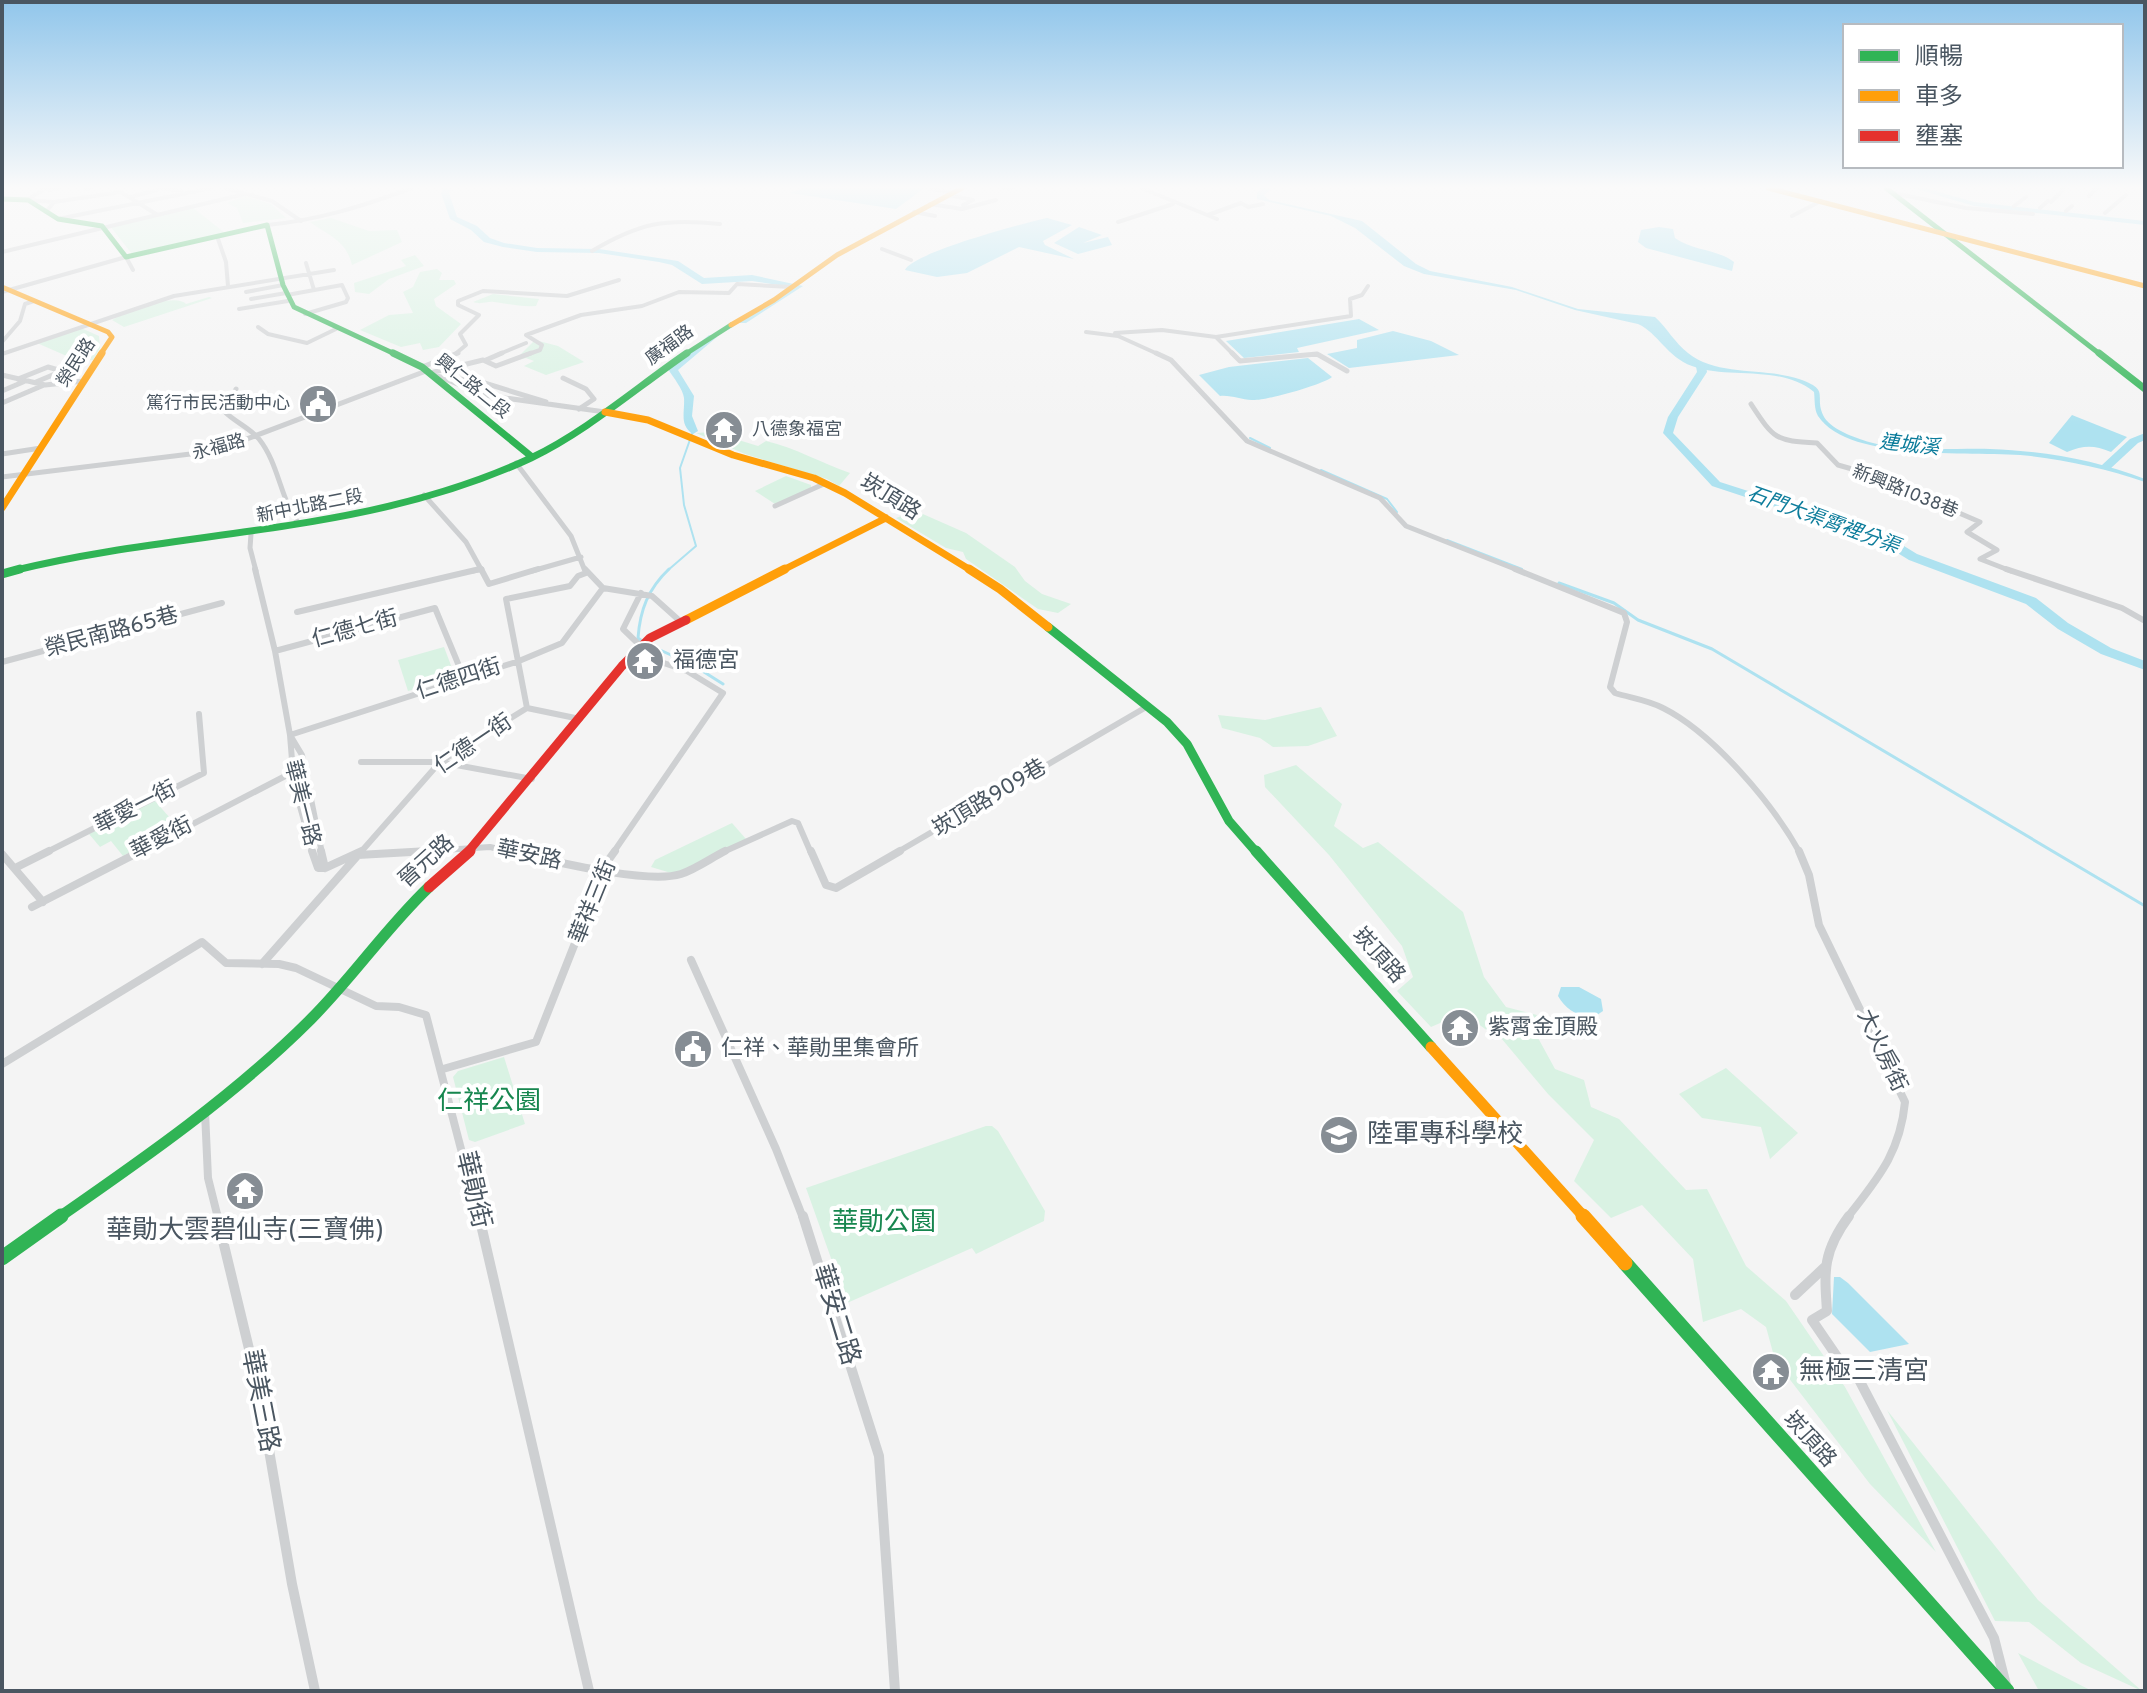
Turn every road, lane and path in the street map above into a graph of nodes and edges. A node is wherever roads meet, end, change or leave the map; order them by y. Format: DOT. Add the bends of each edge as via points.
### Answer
graph roads {
  1 [pos="89,267"];
  2 [pos="131,267"];
  3 [pos="226,267"];
  4 [pos="279,267"];
  5 [pos="307,267"];
  6 [pos="820,267"];
  7 [pos="1987,267"];
  8 [pos="2072,267"];
  9 [pos="133,270"];
  10 [pos="334,270"];
  11 [pos="321,272"];
  12 [pos="309,274"];
  13 [pos="619,280"];
  14 [pos="228,286"];
  15 [pos="1368,286"];
  16 [pos="2145,286"];
  17 [pos="791,287"];
  18 [pos="326,288"];
  19 [pos="4,290"];
  20 [pos="285,290"];
  21 [pos="314,290"];
  22 [pos="246,292"];
  23 [pos="251,299"];
  24 [pos="34,301"];
  25 [pos="239,309"];
  26 [pos="304,314"];
  27 [pos="86,324"];
  28 [pos="258,327"];
  29 [pos="336,329"];
  30 [pos="1086,332"];
  31 [pos="1108,334"];
  32 [pos="1216,337"];
  33 [pos="2,342"];
  34 [pos="526,343"];
  35 [pos="14,349"];
  36 [pos="2,354"];
  37 [pos="483,360"];
  38 [pos="426,370"];
  39 [pos="1347,371"];
  40 [pos="5,376"];
  41 [pos="446,378"];
  42 [pos="563,378"];
  43 [pos="18,379"];
  44 [pos="25,381"];
  45 [pos="84,381"];
  46 [pos="34,383"];
  47 [pos="45,385"];
  48 [pos="236,389"];
  49 [pos="2145,389"];
  50 [pos="2,391"];
  51 [pos="2,403"];
  52 [pos="1751,404"];
  53 [pos="555,406"];
  54 [pos="579,409"];
  55 [pos="605,412"];
  56 [pos="258,437"];
  57 [pos="41,448"];
  58 [pos="2,454"];
  59 [pos="532,457"];
  60 [pos="516,463"];
  61 [pos="25,473"];
  62 [pos="2,477"];
  63 [pos="826,483"];
  64 [pos="424,495"];
  65 [pos="775,506"];
  66 [pos="2,508"];
  67 [pos="886,518"];
  68 [pos="299,524"];
  69 [pos="251,534"];
  70 [pos="581,557"];
  71 [pos="482,569"];
  72 [pos="586,573"];
  73 [pos="2,574"];
  74 [pos="603,588"];
  75 [pos="641,593"];
  76 [pos="222,603"];
  77 [pos="297,612"];
  78 [pos="2145,621"];
  79 [pos="681,622"];
  80 [pos="639,647"];
  81 [pos="275,651"];
  82 [pos="519,661"];
  83 [pos="2,662"];
  84 [pos="464,678"];
  85 [pos="1148,706"];
  86 [pos="527,708"];
  87 [pos="199,714"];
  88 [pos="580,719"];
  89 [pos="290,735"];
  90 [pos="361,762"];
  91 [pos="440,762"];
  92 [pos="293,772"];
  93 [pos="532,779"];
  94 [pos="475,846"];
  95 [pos="2,854"];
  96 [pos="358,855"];
  97 [pos="15,868"];
  98 [pos="325,868"];
  99 [pos="605,869"];
  100 [pos="679,875"];
  101 [pos="43,902"];
  102 [pos="32,907"];
  103 [pos="691,960"];
  104 [pos="262,964"];
  105 [pos="335,988"];
  106 [pos="2,1064"];
  107 [pos="443,1069"];
  108 [pos="205,1112"];
  109 [pos="2,1258"];
  110 [pos="1827,1266"];
  111 [pos="1795,1295"];
  112 [pos="315,1691"];
  113 [pos="589,1691"];
  114 [pos="895,1691"];
  115 [pos="2008,1691"];
  1 -- 19 [label="street"];
  2 -- 9 [label="street"];
  3 -- 14 [label="street"];
  4 -- 20 [label="street"];
  5 -- 12 [label="street"];
  6 -- 17 [label="street, 廣福路"];
  7 -- 49 [label="street"];
  8 -- 16 [label="street"];
  10 -- 11 [label="street"];
  11 -- 12 [label="street"];
  11 -- 18 [label="street"];
  12 -- 20 [label="street"];
  12 -- 21 [label="street"];
  13 -- 38 [label="street" via="567,296 483,291 458,301 479,315 460,334 466,345"];
  14 -- 20 [label="street"];
  14 -- 27 [label="street" via="159,300"];
  15 -- 32 [label="street" via="1350,299 1351,316"];
  17 -- 37 [label="street" via="737,284 729,293 687,290 581,315 526,335 542,345 540,350 496,366"];
  17 -- 55 [label="street, 廣福路"];
  18 -- 21 [label="street"];
  18 -- 26 [label="street" via="342,285 346,302"];
  19 -- 24 [label="street, 榮民路"];
  20 -- 21 [label="street"];
  20 -- 22 [label="street"];
  20 -- 23 [label="street"];
  20 -- 25 [label="street"];
  20 -- 26 [label="street, 興仁路二段"];
  24 -- 27 [label="street, 榮民路"];
  24 -- 33 [label="street" via="25,304"];
  26 -- 29 [label="street, 興仁路二段"];
  27 -- 35 [label="street"];
  27 -- 45 [label="street, 榮民路" via="112,337"];
  28 -- 29 [label="street" via="307,343"];
  29 -- 38 [label="street, 興仁路二段"];
  30 -- 31 [label="street"];
  31 -- 32 [label="street" via="1162,330"];
  31 -- 110 [label="street, 大火房街" via="1171,360 1247,441 1380,498 1406,526 1628,617 1610,687 1678,715 1787,831 1804,858 1819,925 1905,1102 1905,1122 1887,1168 1830,1245"];
  32 -- 39 [label="street" via="1240,361 1317,354"];
  33 -- 35 [label="street"];
  34 -- 37 [label="street"];
  35 -- 36 [label="street"];
  37 -- 38 [label="street"];
  38 -- 41 [label="street"];
  38 -- 56 [label="street, 永福路"];
  38 -- 59 [label="street, 興仁路二段"];
  40 -- 43 [label="street"];
  41 -- 53 [label="street" via="478,381"];
  41 -- 53 [label="street" via="484,395"];
  42 -- 54 [label="street" via="594,399"];
  43 -- 44 [label="street"];
  43 -- 46 [label="street" via="48,367 62,371"];
  44 -- 46 [label="street"];
  44 -- 50 [label="street"];
  45 -- 47 [label="street"];
  45 -- 57 [label="street, 榮民路"];
  46 -- 47 [label="street"];
  47 -- 51 [label="street"];
  48 -- 56 [label="street" via="225,412"];
  52 -- 78 [label="street, 新興路1038巷" via="1783,441 1817,443 1842,466 1980,522 1967,532 1997,550 1980,559"];
  53 -- 54 [label="street"];
  54 -- 55 [label="street"];
  55 -- 59 [label="street, 新中北路二段"];
  55 -- 63 [label="street, 崁頂路" via="648,420 733,455"];
  56 -- 61 [label="street, 永福路" via="190,456"];
  56 -- 68 [label="street" via="287,508"];
  57 -- 58 [label="street"];
  57 -- 61 [label="street, 榮民路"];
  59 -- 60 [label="street, 新中北路二段"];
  60 -- 64 [label="street, 新中北路二段"];
  60 -- 70 [label="street"];
  61 -- 62 [label="street, 永福路"];
  61 -- 66 [label="street, 榮民路"];
  63 -- 65 [label="street"];
  63 -- 67 [label="street, 崁頂路"];
  64 -- 68 [label="street, 新中北路二段" via="366,513"];
  64 -- 71 [label="street" via="466,542"];
  67 -- 79 [label="street, 晉元路"];
  67 -- 85 [label="street, 崁頂路" via="1021,604"];
  68 -- 69 [label="street, 新中北路二段"];
  69 -- 73 [label="street, 新中北路二段" via="45,562"];
  69 -- 81 [label="street, 華美一路"];
  70 -- 71 [label="street" via="489,584"];
  70 -- 72 [label="street"];
  71 -- 77 [label="street"];
  72 -- 74 [label="street"];
  72 -- 82 [label="street" via="570,586 506,599"];
  74 -- 75 [label="street"];
  74 -- 82 [label="street, 仁德四街" via="562,643"];
  75 -- 79 [label="street" via="652,596"];
  75 -- 80 [label="street" via="623,629"];
  76 -- 83 [label="street, 榮民南路65巷"];
  79 -- 80 [label="street, 晉元路"];
  80 -- 88 [label="street, 晉元路"];
  80 -- 99 [label="street, 華祥三街" via="723,693"];
  81 -- 84 [label="street, 仁德七街" via="435,608"];
  81 -- 89 [label="street, 華美一路"];
  82 -- 84 [label="street, 仁德四街"];
  82 -- 86 [label="street"];
  84 -- 89 [label="street, 仁德四街"];
  85 -- 100 [label="street, 崁頂路909巷" via="870,871 830,889 798,823 792,821"];
  85 -- 115 [label="street, 崁頂路" via="1187,744 1229,821"];
  86 -- 88 [label="street"];
  86 -- 91 [label="street, 仁德一街"];
  87 -- 97 [label="street, 華愛一街" via="204,773"];
  88 -- 93 [label="street, 晉元路"];
  89 -- 92 [label="street, 華美一路"];
  89 -- 98 [label="street, 華美一路" via="302,755"];
  90 -- 91 [label="street"];
  91 -- 93 [label="street"];
  91 -- 96 [label="street, 仁德一街"];
  92 -- 98 [label="street, 華美一路" via="318,868"];
  92 -- 101 [label="street, 華愛街"];
  93 -- 94 [label="street, 晉元路"];
  94 -- 96 [label="street, 仁德一街"];
  94 -- 99 [label="street, 華安路"];
  94 -- 105 [label="street, 晉元路" via="408,906"];
  95 -- 97 [label="street"];
  96 -- 98 [label="street, 仁德一街"];
  96 -- 104 [label="street, 仁德一街"];
  97 -- 101 [label="street"];
  99 -- 100 [label="street, 華安路"];
  99 -- 107 [label="street, 華祥三街" via="536,1042"];
  101 -- 102 [label="street, 華愛街"];
  103 -- 114 [label="street, 華安二路" via="813,1243 879,1456"];
  104 -- 105 [label="street, 華勛街" via="296,968"];
  104 -- 106 [label="street, 華勛街" via="226,963 202,942"];
  105 -- 107 [label="street, 華勛街" via="376,1006 426,1015"];
  105 -- 108 [label="street, 晉元路" via="311,1019"];
  107 -- 113 [label="street, 華勛街"];
  108 -- 109 [label="street, 晉元路"];
  108 -- 112 [label="street, 華美三路" via="208,1178 258,1386"];
  110 -- 111 [label="street"];
  110 -- 115 [label="street, 大火房街" via="1827,1311 1812,1320 1838,1358 1855,1372 1870,1400 1994,1638"];
}
